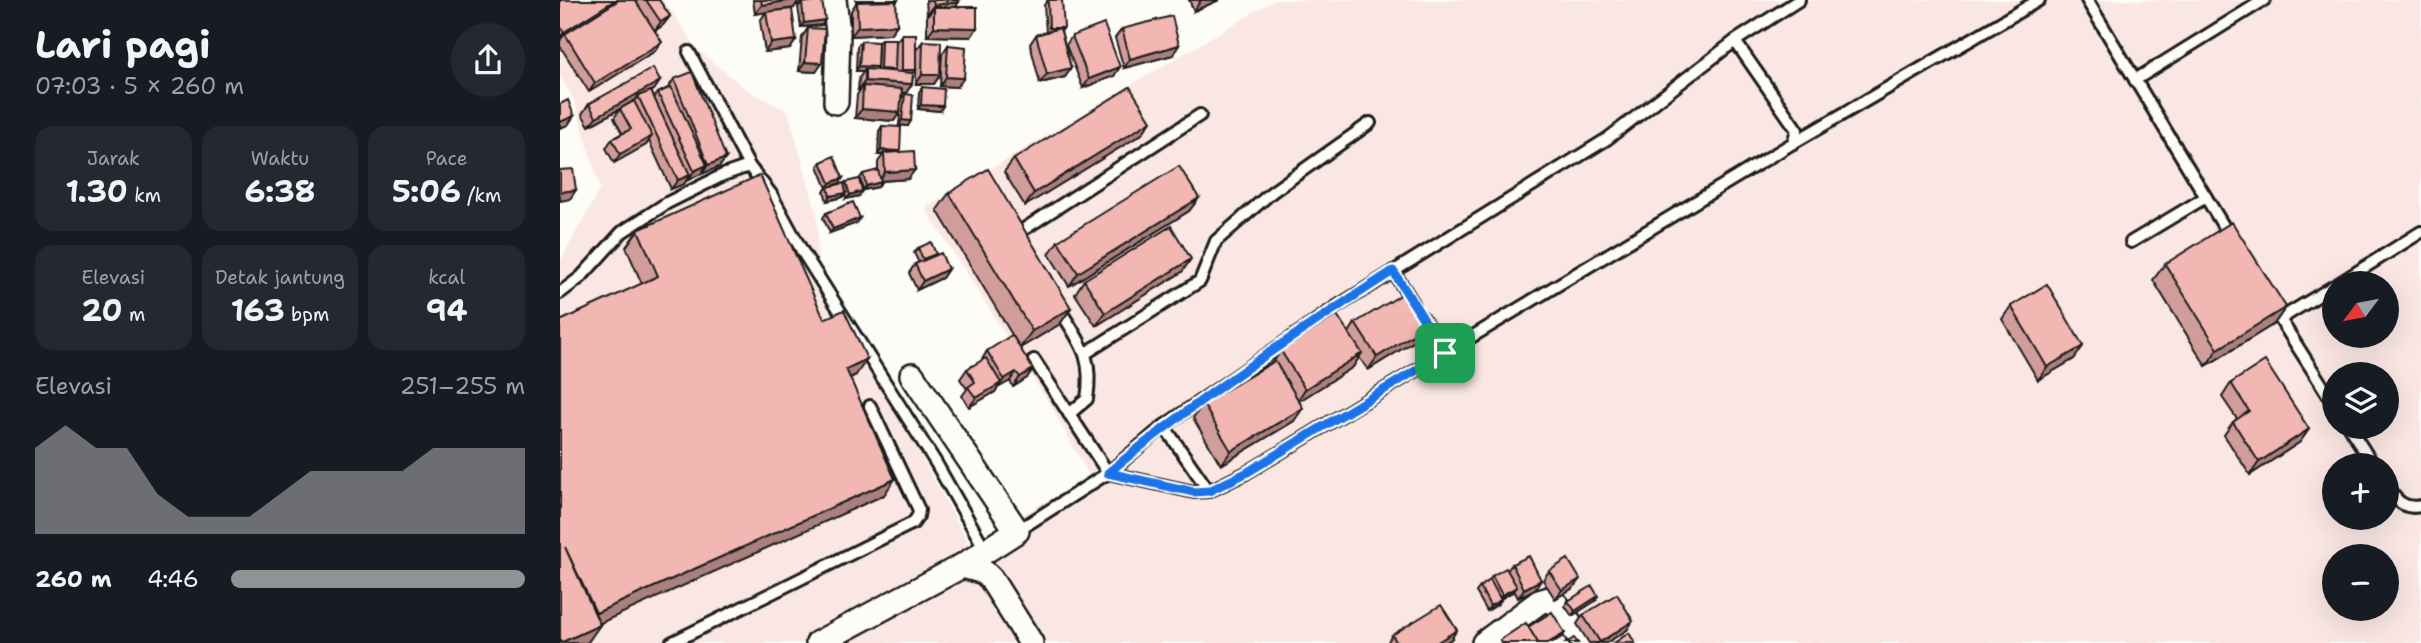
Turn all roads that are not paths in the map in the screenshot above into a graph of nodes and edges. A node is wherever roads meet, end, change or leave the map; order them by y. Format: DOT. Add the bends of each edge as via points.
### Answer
graph roads {
  1 [pos="834,0"];
  2 [pos="1799,0"];
  3 [pos="2039,0"];
  4 [pos="2087,0"];
  5 [pos="2264,0"];
  6 [pos="1735,41"];
  7 [pos="690,52"];
  8 [pos="2136,80"];
  9 [pos="836,102"];
  10 [pos="1200,115"];
  11 [pos="1370,123"];
  12 [pos="1793,143"];
  13 [pos="749,166"];
  14 [pos="2206,197"];
  15 [pos="2421,232"];
  16 [pos="2131,242"];
  17 [pos="2233,242"];
  18 [pos="1022,247"];
  19 [pos="1393,271"];
  20 [pos="2358,271"];
  21 [pos="560,293"];
  22 [pos="1051,294"];
  23 [pos="2322,294"];
  24 [pos="2267,298"];
  25 [pos="2280,319"];
  26 [pos="1445,353"];
  27 [pos="1086,354"];
  28 [pos="1034,360"];
  29 [pos="912,375"];
  30 [pos="2322,385"];
  31 [pos="870,406"];
  32 [pos="1069,414"];
  33 [pos="1164,426"];
  34 [pos="1108,473"];
  35 [pos="1209,491"];
  36 [pos="2399,501"];
  37 [pos="2421,506"];
  38 [pos="1017,531"];
  39 [pos="986,551"];
  40 [pos="962,566"];
  41 [pos="670,643"];
  42 [pos="818,643"];
  43 [pos="1031,643"];
  44 [pos="1484,643"];
  45 [pos="1584,643"];
  1 -- 9 [label="street"];
  2 -- 6 [label="lane"];
  3 -- 12 [label="lane"];
  4 -- 8 [label="lane"];
  5 -- 8 [label="lane"];
  6 -- 12 [label="lane" via="1793,122 1797,130"];
  6 -- 19 [label="lane" via="1607,139"];
  7 -- 13 [label="lane"];
  8 -- 14 [label="lane"];
  10 -- 18 [label="lane" via="1012,230"];
  11 -- 27 [label="lane" via="1272,192 1216,241 1200,281"];
  12 -- 26 [label="lane"];
  13 -- 21 [label="lane" via="667,203 622,232"];
  13 -- 39 [label="lane" via="771,194"];
  14 -- 16 [label="lane"];
  14 -- 17 [label="lane"];
  15 -- 20 [label="lane"];
  19 -- 26 [label="lane"];
  19 -- 33 [label="lane"];
  22 -- 27 [label="lane"];
  23 -- 25 [label="lane"];
  24 -- 25 [label="lane"];
  25 -- 30 [label="lane"];
  26 -- 35 [label="lane"];
  27 -- 32 [label="lane" via="1090,372 1087,399"];
  28 -- 32 [label="lane"];
  29 -- 38 [label="street"];
  31 -- 41 [label="lane" via="919,510 913,523"];
  32 -- 34 [label="lane"];
  33 -- 34 [label="lane"];
  33 -- 35 [label="lane"];
  34 -- 35 [label="lane" via="1194,492"];
  34 -- 38 [label="lane"];
  36 -- 37 [label="lane" via="2409,508"];
  38 -- 39 [label="street"];
  39 -- 40 [label="street"];
  40 -- 42 [label="street"];
  40 -- 43 [label="street" via="984,572 991,579"];
  44 -- 45 [label="street" via="1549,599"];
}
